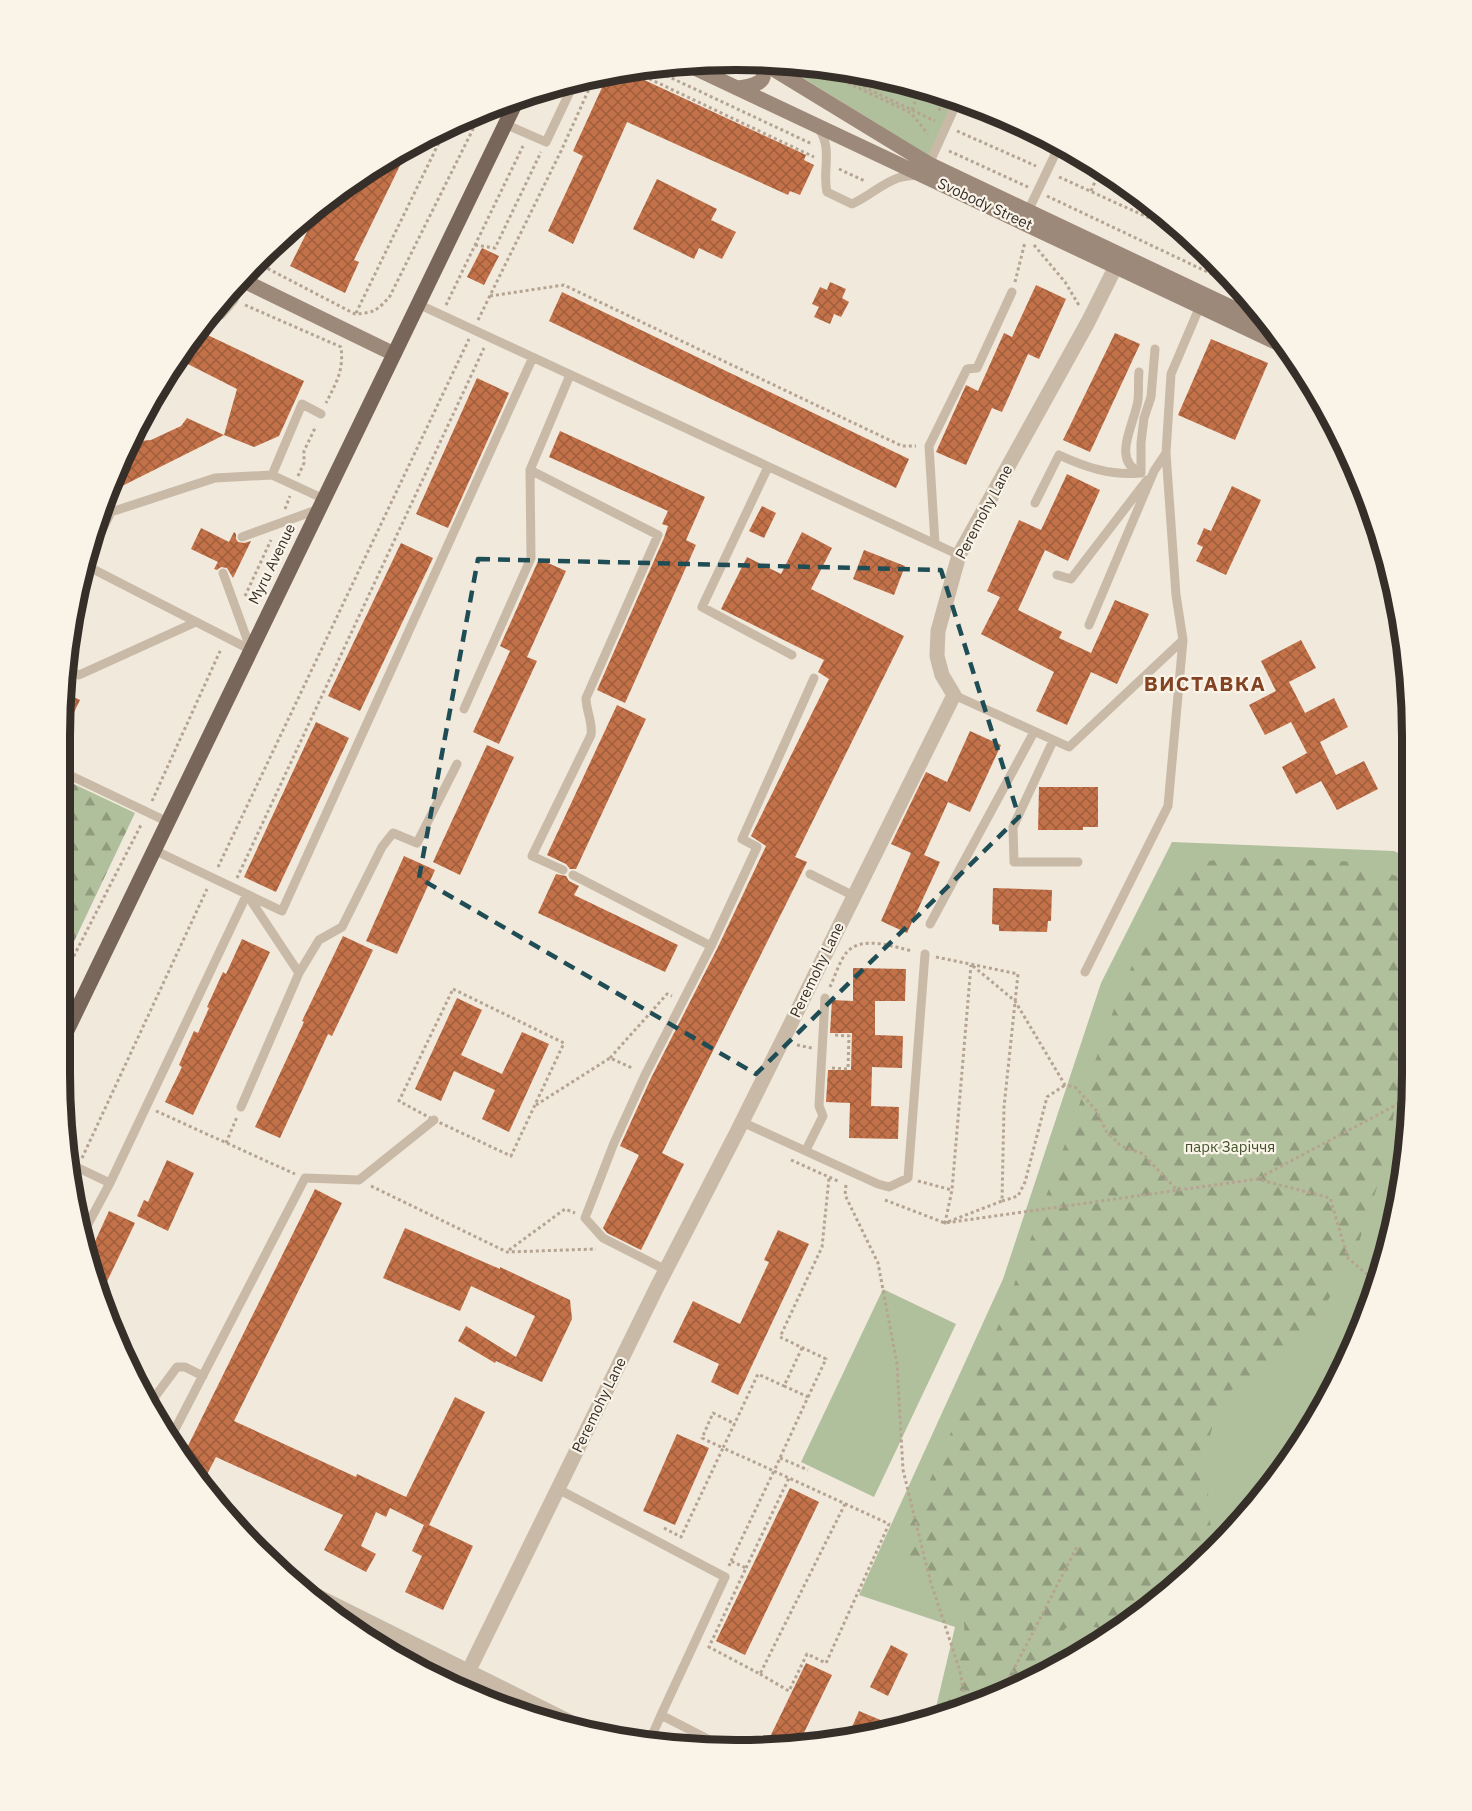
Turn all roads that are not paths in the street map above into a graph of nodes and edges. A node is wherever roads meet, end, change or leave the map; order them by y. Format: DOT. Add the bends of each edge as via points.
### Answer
graph roads {
  1 [pos="763,71"];
  2 [pos="702,72"];
  3 [pos="777,72"];
  4 [pos="737,88"];
  5 [pos="570,92"];
  6 [pos="955,108"];
  7 [pos="512,110"];
  8 [pos="505,124"];
  9 [pos="816,125"];
  10 [pos="1056,153"];
  11 [pos="925,169"];
  12 [pos="969,196"];
  13 [pos="1028,211"];
  14 [pos="1116,266"];
  15 [pos="249,283"];
  16 [pos="1012,292"];
  17 [pos="234,299"];
  18 [pos="418,304"];
  19 [pos="1200,306"];
  20 [pos="225,311"];
  21 [pos="1253,318"];
  22 [pos="1270,339"];
  23 [pos="1155,348"];
  24 [pos="394,354"];
  25 [pos="533,357"];
  26 [pos="1139,372"];
  27 [pos="570,375"];
  28 [pos="321,414"];
  29 [pos="1166,453"];
  30 [pos="768,467"];
  31 [pos="530,470"];
  32 [pos="1154,471"];
  33 [pos="1141,473"];
  34 [pos="272,475"];
  35 [pos="1035,503"];
  36 [pos="322,504"];
  37 [pos="106,523"];
  38 [pos="242,537"];
  39 [pos="935,544"];
  40 [pos="959,555"];
  41 [pos="92,569"];
  42 [pos="223,573"];
  43 [pos="1057,575"];
  44 [pos="196,622"];
  45 [pos="1089,625"];
  46 [pos="1183,640"];
  47 [pos="251,650"];
  48 [pos="792,655"];
  49 [pos="74,673"];
  50 [pos="814,678"];
  51 [pos="954,694"];
  52 [pos="464,709"];
  53 [pos="1034,732"];
  54 [pos="1053,741"];
  55 [pos="457,764"];
  56 [pos="70,775"];
  57 [pos="168,822"];
  58 [pos="154,850"];
  59 [pos="1078,862"];
  60 [pos="563,870"];
  61 [pos="810,874"];
  62 [pos="573,875"];
  63 [pos="247,894"];
  64 [pos="854,896"];
  65 [pos="930,924"];
  66 [pos="711,946"];
  67 [pos="926,954"];
  68 [pos="299,972"];
  69 [pos="1085,972"];
  70 [pos="825,998"];
  71 [pos="70,1014"];
  72 [pos="241,1107"];
  73 [pos="434,1120"];
  74 [pos="742,1122"];
  75 [pos="806,1150"];
  76 [pos="78,1171"];
  77 [pos="110,1183"];
  78 [pos="88,1225"];
  79 [pos="666,1270"];
  80 [pos="203,1376"];
  81 [pos="154,1397"];
  82 [pos="174,1431"];
  83 [pos="558,1489"];
  84 [pos="331,1603"];
  85 [pos="468,1671"];
  86 [pos="514,1701"];
  87 [pos="529,1707"];
  88 [pos="661,1716"];
  89 [pos="652,1735"];
  90 [pos="708,1739"];
  1 -- 4 [label="main road" via="759,83"];
  2 -- 4 [label="main road, Svobody Street"];
  3 -- 11 [label="main road, Svobody Street"];
  4 -- 9 [label="main road, Svobody Street"];
  5 -- 8 [label="lane" via="546,142"];
  6 -- 11 [label="lane"];
  7 -- 8 [label="main road, Myru Avenue"];
  8 -- 18 [label="main road, Myru Avenue"];
  9 -- 11 [label="main road, Svobody Street"];
  9 -- 11 [label="lane" via="825,137 828,154 824,180 827,192 852,204 898,178"];
  10 -- 13 [label="lane"];
  11 -- 12 [label="main road, Svobody Street"];
  11 -- 13 [label="main road, Svobody Street"];
  12 -- 13 [label="main road" via="976,193 1022,215"];
  12 -- 14 [label="main road, Svobody Street"];
  13 -- 21 [label="main road, Svobody Street"];
  14 -- 19 [label="main road, Svobody Street"];
  14 -- 40 [label="street, Peremohy Lane"];
  15 -- 24 [label="main road"];
  16 -- 39 [label="lane" via="976,369 967,369 929,446"];
  17 -- 20 [label="lane"];
  18 -- 24 [label="main road, Myru Avenue"];
  18 -- 25 [label="lane"];
  19 -- 22 [label="main road, Svobody Street"];
  19 -- 29 [label="lane" via="1171,374"];
  23 -- 33 [label="lane" via="1151,397 1141,443"];
  24 -- 36 [label="main road, Myru Avenue"];
  25 -- 27 [label="lane"];
  25 -- 63 [label="lane" via="282,911"];
  26 -- 33 [label="lane" via="1138,402 1125,458 1132,469"];
  27 -- 30 [label="lane"];
  27 -- 31 [label="lane"];
  28 -- 34 [label="lane" via="302,404"];
  29 -- 32 [label="lane"];
  29 -- 46 [label="lane"];
  30 -- 39 [label="lane"];
  30 -- 48 [label="lane" via="702,607"];
  31 -- 52 [label="lane" via="531,558"];
  31 -- 60 [label="lane" via="658,535 586,698 591,735 532,856"];
  32 -- 33 [label="lane"];
  32 -- 43 [label="lane" via="1071,579"];
  32 -- 45 [label="lane"];
  33 -- 35 [label="lane" via="1123,475 1089,468 1059,455"];
  34 -- 36 [label="lane"];
  34 -- 37 [label="lane" via="215,478 111,512"];
  36 -- 38 [label="lane"];
  36 -- 47 [label="main road, Myru Avenue"];
  39 -- 40 [label="lane"];
  40 -- 51 [label="street, Peremohy Lane" via="938,631 937,657"];
  41 -- 44 [label="lane"];
  42 -- 47 [label="lane"];
  44 -- 47 [label="lane"];
  44 -- 49 [label="lane" via="79,675"];
  46 -- 54 [label="lane" via="1069,747"];
  46 -- 69 [label="lane" via="1168,806"];
  47 -- 57 [label="main road, Myru Avenue"];
  50 -- 66 [label="lane" via="742,839 757,847"];
  51 -- 53 [label="lane"];
  51 -- 64 [label="street, Peremohy Lane"];
  53 -- 54 [label="lane"];
  53 -- 65 [label="lane"];
  54 -- 59 [label="lane" via="1013,827 1014,862"];
  55 -- 68 [label="lane" via="417,843 393,833 342,927 319,939"];
  56 -- 57 [label="lane"];
  57 -- 58 [label="main road, Myru Avenue"];
  58 -- 63 [label="lane"];
  58 -- 71 [label="main road, Myru Avenue"];
  61 -- 64 [label="lane"];
  62 -- 66 [label="lane"];
  63 -- 68 [label="lane"];
  63 -- 77 [label="lane"];
  64 -- 74 [label="street, Peremohy Lane"];
  66 -- 79 [label="lane" via="645,1075 585,1218 603,1238"];
  67 -- 75 [label="lane" via="908,1178 889,1187 878,1184"];
  68 -- 72 [label="lane"];
  70 -- 75 [label="lane" via="819,1106 824,1116"];
  73 -- 80 [label="lane" via="359,1180 305,1178"];
  74 -- 75 [label="lane"];
  74 -- 79 [label="street, Peremohy Lane"];
  76 -- 77 [label="lane"];
  77 -- 78 [label="lane"];
  79 -- 83 [label="street, Peremohy Lane"];
  80 -- 81 [label="lane" via="185,1366 177,1367"];
  80 -- 82 [label="lane"];
  83 -- 85 [label="street, Peremohy Lane"];
  83 -- 88 [label="lane" via="724,1577"];
  84 -- 85 [label="street"];
  85 -- 86 [label="street"];
  86 -- 87 [label="street"];
  88 -- 89 [label="lane"];
  88 -- 90 [label="lane"];
}
